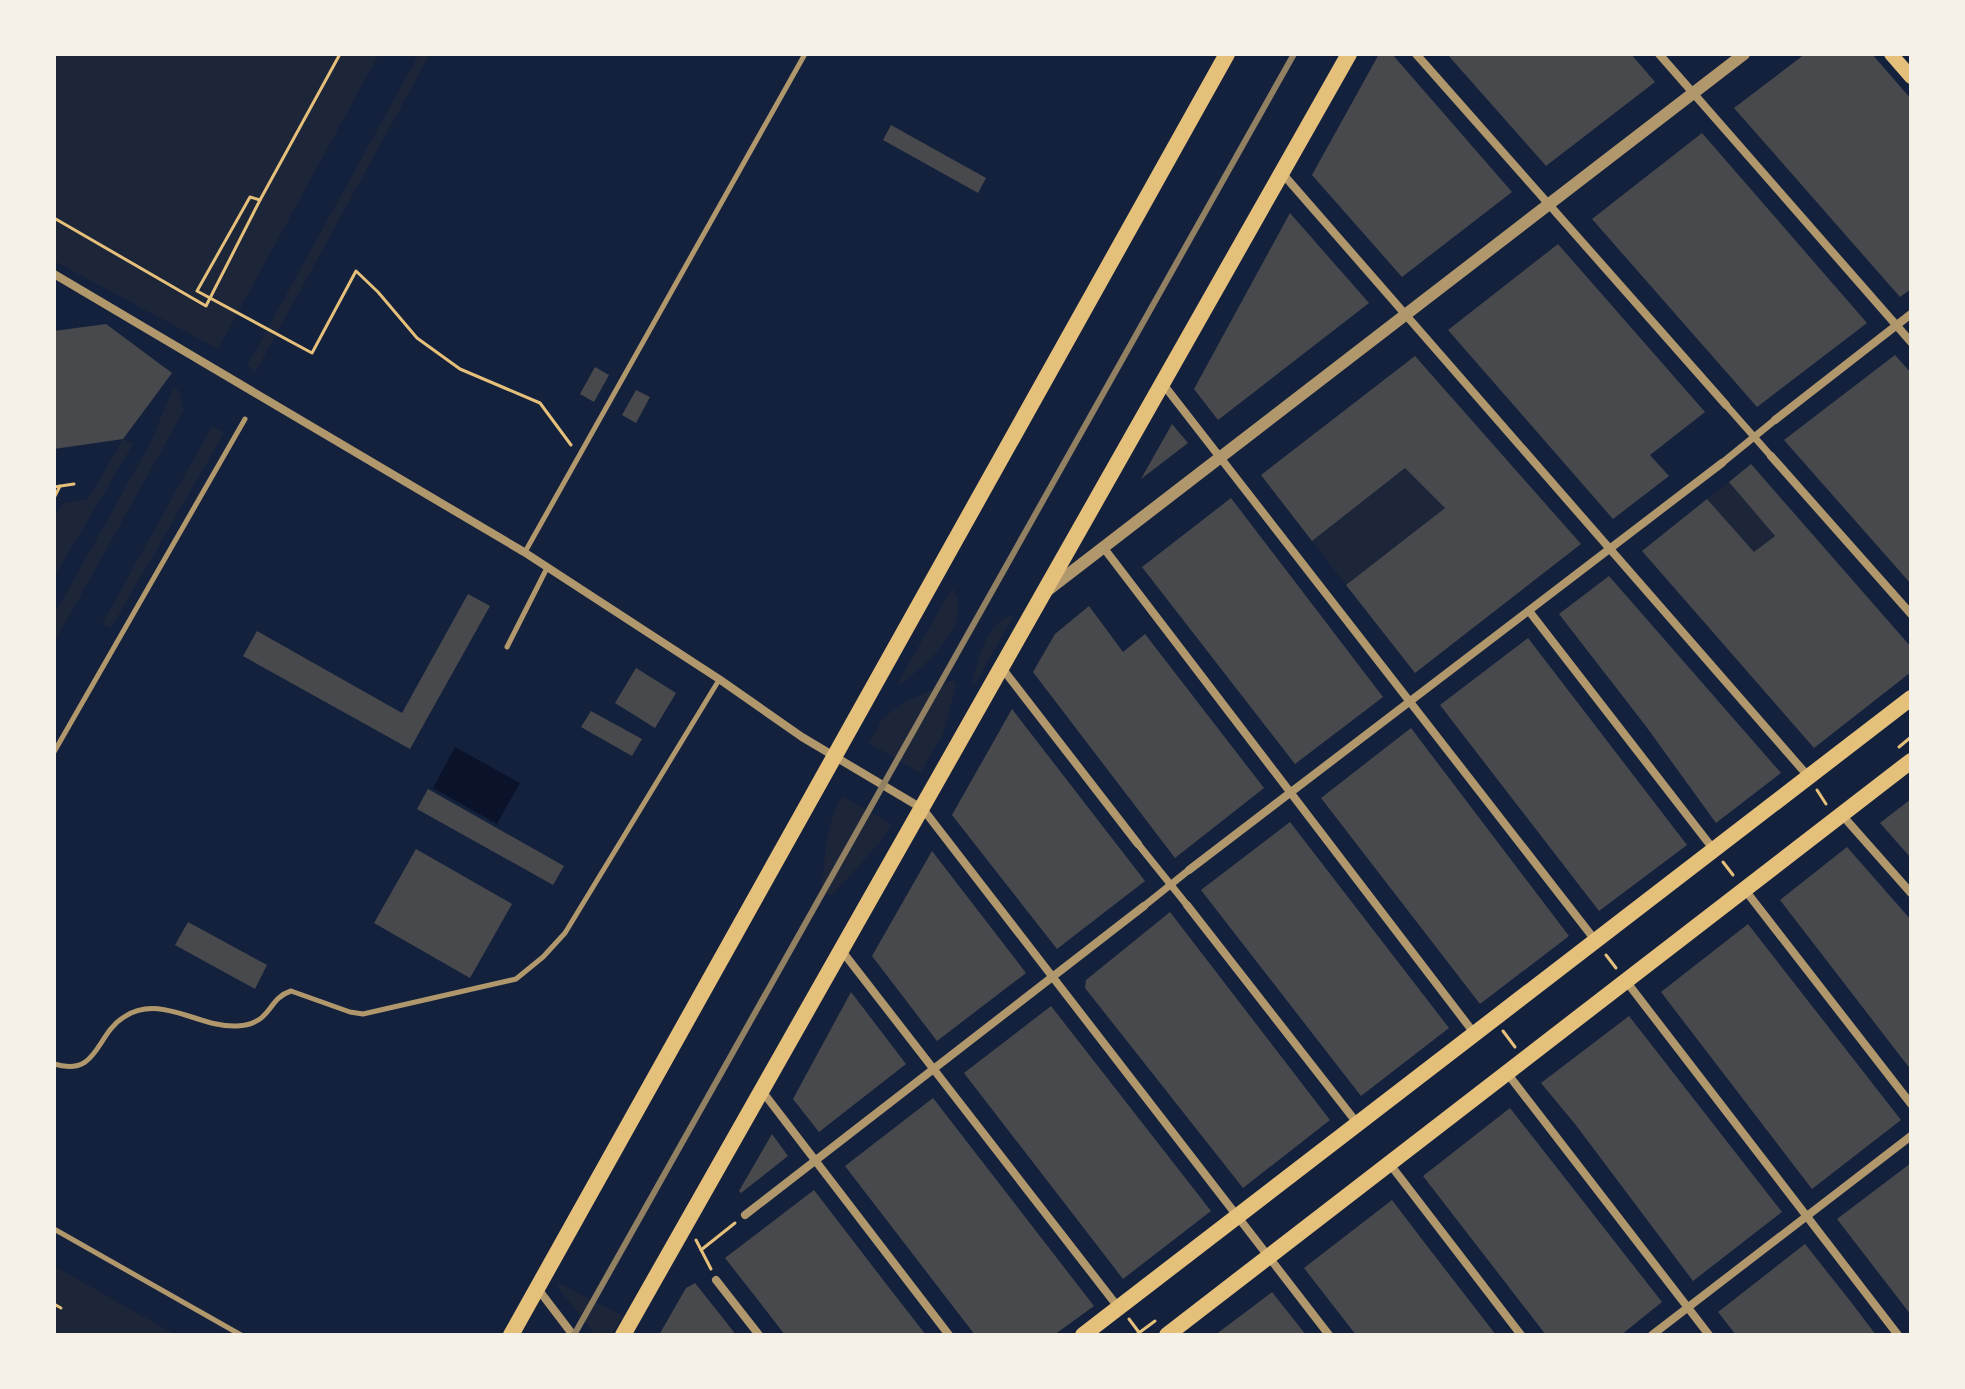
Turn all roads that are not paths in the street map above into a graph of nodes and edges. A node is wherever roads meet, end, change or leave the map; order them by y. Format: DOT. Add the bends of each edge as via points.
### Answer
graph roads {
  1 [pos="805,54"];
  2 [pos="1227,54"];
  3 [pos="1349,54"];
  4 [pos="1416,54"];
  5 [pos="1659,54"];
  6 [pos="1744,54"];
  7 [pos="1891,54"];
  8 [pos="1911,77"];
  9 [pos="1693,93"];
  10 [pos="1282,173"];
  11 [pos="1549,205"];
  12 [pos="54,274"];
  13 [pos="1911,314"];
  14 [pos="1405,315"];
  15 [pos="1896,325"];
  16 [pos="1911,342"];
  17 [pos="1163,384"];
  18 [pos="1726,405"];
  19 [pos="245,419"];
  20 [pos="1775,420"];
  21 [pos="1754,437"];
  22 [pos="1771,456"];
  23 [pos="1220,458"];
  24 [pos="1722,463"];
  25 [pos="1103,547"];
  26 [pos="1610,549"];
  27 [pos="524,552"];
  28 [pos="547,567"];
  29 [pos="1045,592"];
  30 [pos="1529,611"];
  31 [pos="1911,614"];
  32 [pos="507,647"];
  33 [pos="1002,668"];
  34 [pos="719,679"];
  35 [pos="1911,698"];
  36 [pos="1409,702"];
  37 [pos="54,752"];
  38 [pos="835,756"];
  39 [pos="1911,761"];
  40 [pos="1808,777"];
  41 [pos="1291,793"];
  42 [pos="923,809"];
  43 [pos="1842,814"];
  44 [pos="1138,844"];
  45 [pos="1714,850"];
  46 [pos="1189,870"];
  47 [pos="1170,885"];
  48 [pos="1744,889"];
  49 [pos="1911,893"];
  50 [pos="1187,905"];
  51 [pos="1144,906"];
  52 [pos="1595,941"];
  53 [pos="841,951"];
  54 [pos="1053,977"];
  55 [pos="1626,981"];
  56 [pos="1475,1034"];
  57 [pos="54,1064"];
  58 [pos="1514,1067"];
  59 [pos="933,1069"];
  60 [pos="762,1091"];
  61 [pos="1911,1104"];
  62 [pos="1357,1124"];
  63 [pos="1911,1136"];
  64 [pos="816,1161"];
  65 [pos="1389,1163"];
  66 [pos="745,1215"];
  67 [pos="1238,1216"];
  68 [pos="1807,1216"];
  69 [pos="54,1229"];
  70 [pos="1269,1257"];
  71 [pos="716,1280"];
  72 [pos="538,1289"];
  73 [pos="1688,1307"];
  74 [pos="1119,1308"];
  75 [pos="241,1335"];
  76 [pos="511,1335"];
  77 [pos="573,1335"];
  78 [pos="623,1335"];
  79 [pos="759,1335"];
  80 [pos="949,1335"];
  81 [pos="1083,1335"];
  82 [pos="1167,1335"];
  83 [pos="1329,1335"];
  84 [pos="1521,1335"];
  85 [pos="1652,1335"];
  86 [pos="1709,1335"];
  87 [pos="1898,1335"];
  1 -- 27 [label="lane"];
  2 -- 38 [label="main road"];
  3 -- 10 [label="main road"];
  4 -- 11 [label="street"];
  5 -- 9 [label="street"];
  6 -- 9 [label="street"];
  7 -- 8 [label="main road"];
  9 -- 11 [label="street"];
  9 -- 15 [label="street"];
  10 -- 14 [label="street"];
  10 -- 17 [label="main road"];
  11 -- 14 [label="street"];
  11 -- 18 [label="street"];
  12 -- 27 [label="street"];
  13 -- 15 [label="street"];
  14 -- 23 [label="street"];
  14 -- 26 [label="street"];
  15 -- 16 [label="street"];
  15 -- 20 [label="street"];
  17 -- 23 [label="street"];
  17 -- 29 [label="main road"];
  18 -- 21 [label="street"];
  19 -- 37 [label="lane"];
  20 -- 21 [label="street"];
  21 -- 22 [label="street"];
  21 -- 24 [label="street"];
  22 -- 31 [label="street"];
  23 -- 25 [label="street"];
  23 -- 36 [label="street"];
  24 -- 26 [label="street"];
  25 -- 29 [label="street"];
  25 -- 41 [label="street"];
  26 -- 30 [label="street"];
  26 -- 40 [label="street"];
  27 -- 28 [label="street"];
  28 -- 32 [label="lane"];
  28 -- 34 [label="street"];
  29 -- 33 [label="main road"];
  30 -- 36 [label="street"];
  30 -- 45 [label="street"];
  33 -- 42 [label="main road"];
  33 -- 44 [label="street"];
  34 -- 38 [label="street"];
  34 -- 57 [label="lane" via="565,933 516,979 363,1014 291,991 282,994 265,1017 233,1027 151,1007 123,1017 78,1067"];
  35 -- 40 [label="main road"];
  36 -- 41 [label="street"];
  36 -- 52 [label="street"];
  38 -- 42 [label="street"];
  38 -- 72 [label="main road"];
  39 -- 43 [label="main road"];
  40 -- 45 [label="main road"];
  41 -- 46 [label="street"];
  41 -- 56 [label="street"];
  42 -- 53 [label="main road"];
  42 -- 54 [label="street"];
  43 -- 48 [label="main road"];
  43 -- 49 [label="street"];
  44 -- 47 [label="street"];
  45 -- 52 [label="main road"];
  46 -- 47 [label="street"];
  47 -- 50 [label="street"];
  47 -- 51 [label="street"];
  48 -- 55 [label="main road"];
  48 -- 61 [label="street"];
  50 -- 62 [label="street"];
  51 -- 54 [label="street"];
  52 -- 56 [label="main road"];
  53 -- 59 [label="street"];
  53 -- 60 [label="main road"];
  54 -- 59 [label="street"];
  54 -- 67 [label="street"];
  55 -- 58 [label="main road"];
  55 -- 68 [label="street"];
  56 -- 62 [label="main road"];
  58 -- 65 [label="main road"];
  58 -- 73 [label="street"];
  59 -- 64 [label="street"];
  59 -- 74 [label="street"];
  60 -- 64 [label="street"];
  60 -- 78 [label="main road"];
  62 -- 67 [label="main road"];
  63 -- 68 [label="street"];
  64 -- 66 [label="street"];
  64 -- 80 [label="street"];
  65 -- 70 [label="main road"];
  65 -- 84 [label="street"];
  67 -- 70 [label="street"];
  67 -- 74 [label="main road"];
  68 -- 73 [label="street"];
  68 -- 87 [label="street"];
  69 -- 75 [label="lane"];
  70 -- 82 [label="main road"];
  70 -- 83 [label="street"];
  71 -- 79 [label="street"];
  72 -- 76 [label="main road"];
  72 -- 77 [label="street"];
  73 -- 85 [label="street"];
  73 -- 86 [label="street"];
  74 -- 81 [label="main road"];
}
